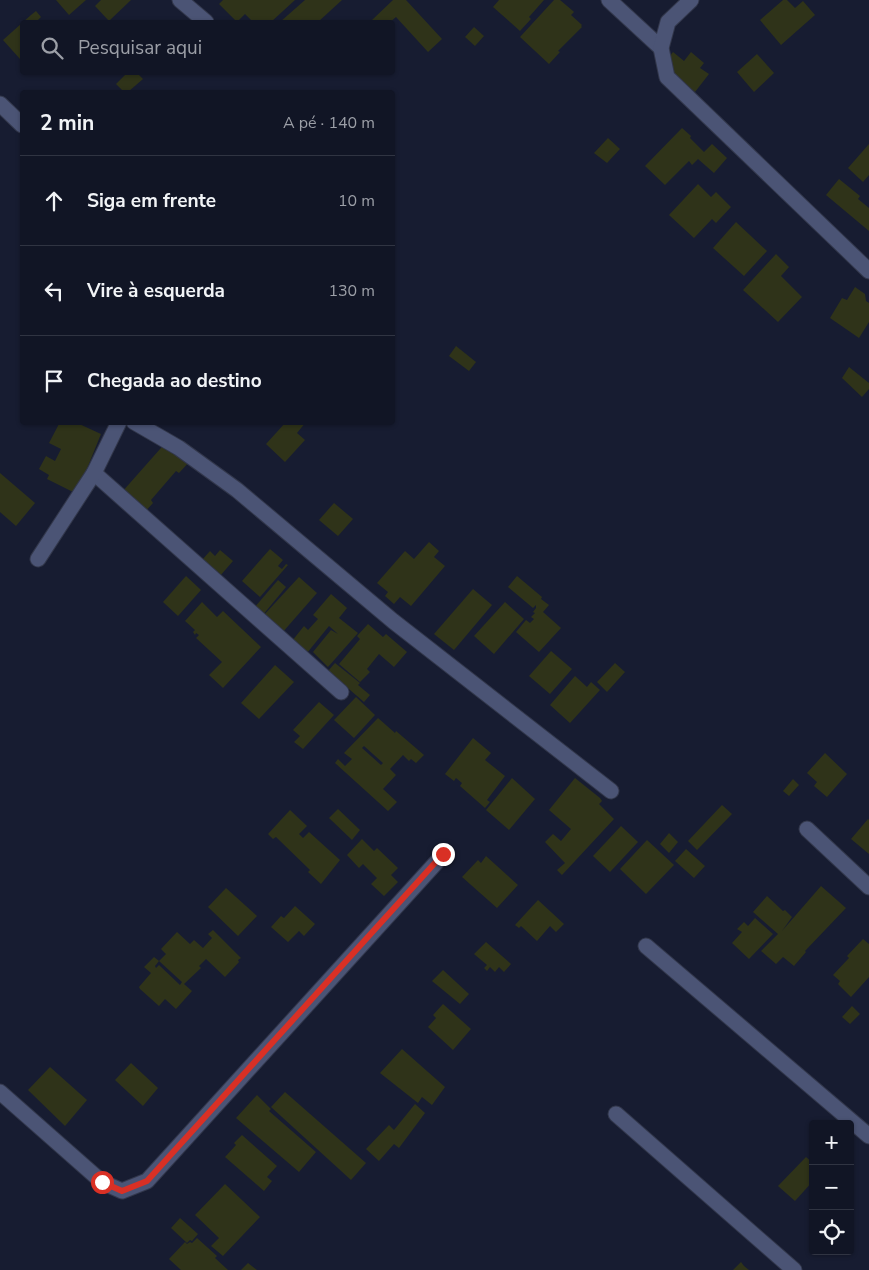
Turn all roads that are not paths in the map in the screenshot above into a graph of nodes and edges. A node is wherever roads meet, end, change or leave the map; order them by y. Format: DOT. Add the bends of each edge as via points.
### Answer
graph roads {
  1 [pos="180,0"];
  2 [pos="609,0"];
  3 [pos="690,0"];
  4 [pos="204,20"];
  5 [pos="661,48"];
  6 [pos="0,104"];
  7 [pos="20,123"];
  8 [pos="869,271"];
  9 [pos="118,425"];
  10 [pos="139,425"];
  11 [pos="94,473"];
  12 [pos="38,559"];
  13 [pos="341,692"];
  14 [pos="611,792"];
  15 [pos="807,829"];
  16 [pos="443,854"];
  17 [pos="869,886"];
  18 [pos="646,946"];
  19 [pos="0,1092"];
  20 [pos="616,1114"];
  21 [pos="869,1136"];
  22 [pos="794,1270"];
  1 -- 4 [label="street"];
  2 -- 5 [label="street"];
  3 -- 5 [label="street" via="668,22"];
  5 -- 8 [label="street" via="667,77"];
  6 -- 7 [label="street"];
  9 -- 11 [label="street"];
  10 -- 14 [label="street" via="179,448 237,490 393,621"];
  11 -- 12 [label="street"];
  11 -- 13 [label="street"];
  15 -- 17 [label="street"];
  16 -- 19 [label="street" via="147,1181 122,1191 102,1182"];
  18 -- 21 [label="street"];
  20 -- 22 [label="street"];
}
